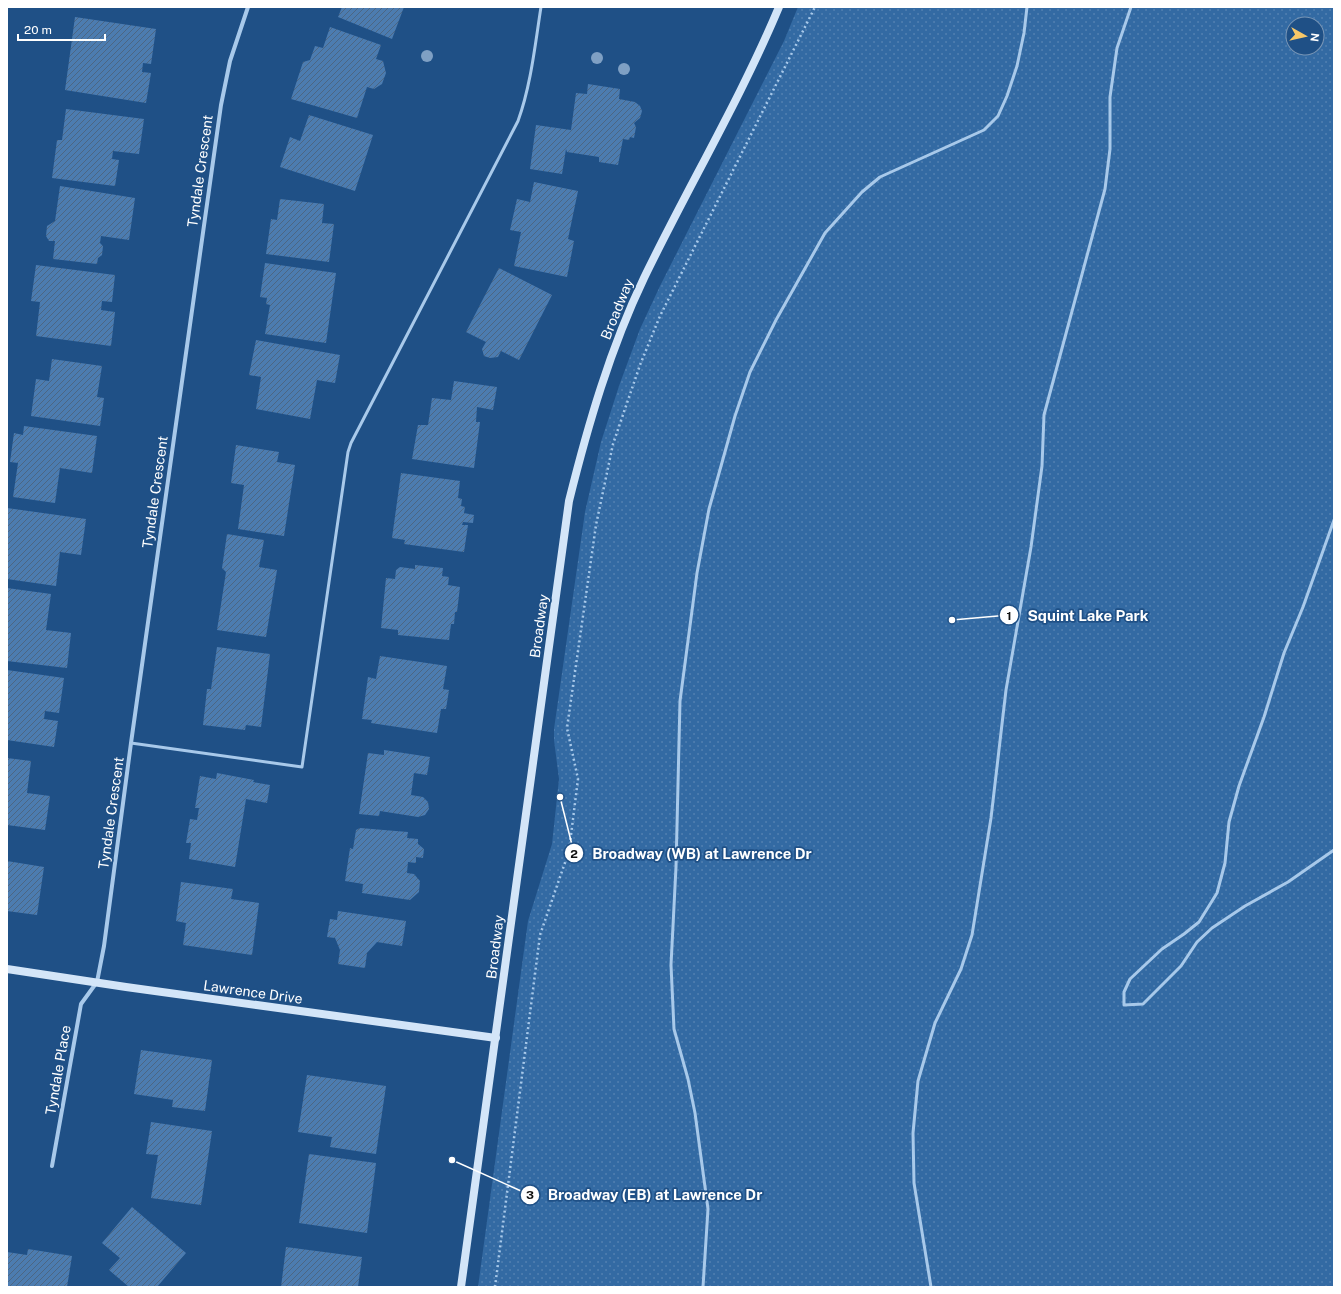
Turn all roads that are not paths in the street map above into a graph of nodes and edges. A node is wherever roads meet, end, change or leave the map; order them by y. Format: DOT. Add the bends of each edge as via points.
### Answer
graph roads {
  1 [pos="248,7"];
  2 [pos="541,7"];
  3 [pos="779,7"];
  4 [pos="1027,7"];
  5 [pos="1130,7"];
  6 [pos="1334,520"];
  7 [pos="131,743"];
  8 [pos="1334,850"];
  9 [pos="7,969"];
  10 [pos="97,982"];
  11 [pos="496,1038"];
  12 [pos="52,1166"];
  13 [pos="461,1287"];
  14 [pos="704,1287"];
  15 [pos="931,1287"];
  1 -- 7 [label="street, Tyndale Crescent" via="230,62 220,112"];
  2 -- 7 [label="lane" via="527,91 518,121 348,452 302,767"];
  3 -- 11 [label="street, Broadway" via="751,69 644,279 603,381 585,439 569,501"];
  4 -- 14 [label="lane" via="1017,66 998,116 984,130 880,178 862,192 825,232 750,372 709,509 697,572 680,701 671,965 674,1028 695,1113 708,1209"];
  5 -- 15 [label="lane" via="1117,48 1110,97 1110,149 1105,189 1044,415 1042,466 1031,548 1006,690 972,935 961,969 935,1023 918,1082 913,1133 914,1183"];
  6 -- 8 [label="lane" via="1284,653 1239,786 1229,822 1225,863 1217,893 1199,922 1162,949 1130,979 1124,992 1124,1005 1144,1004 1212,928 1288,882"];
  7 -- 10 [label="street, Tyndale Crescent"];
  9 -- 10 [label="street, Lawrence Drive"];
  10 -- 11 [label="street, Lawrence Drive"];
  10 -- 12 [label="street, Tyndale Place" via="81,1004"];
  11 -- 13 [label="street, Broadway"];
}
